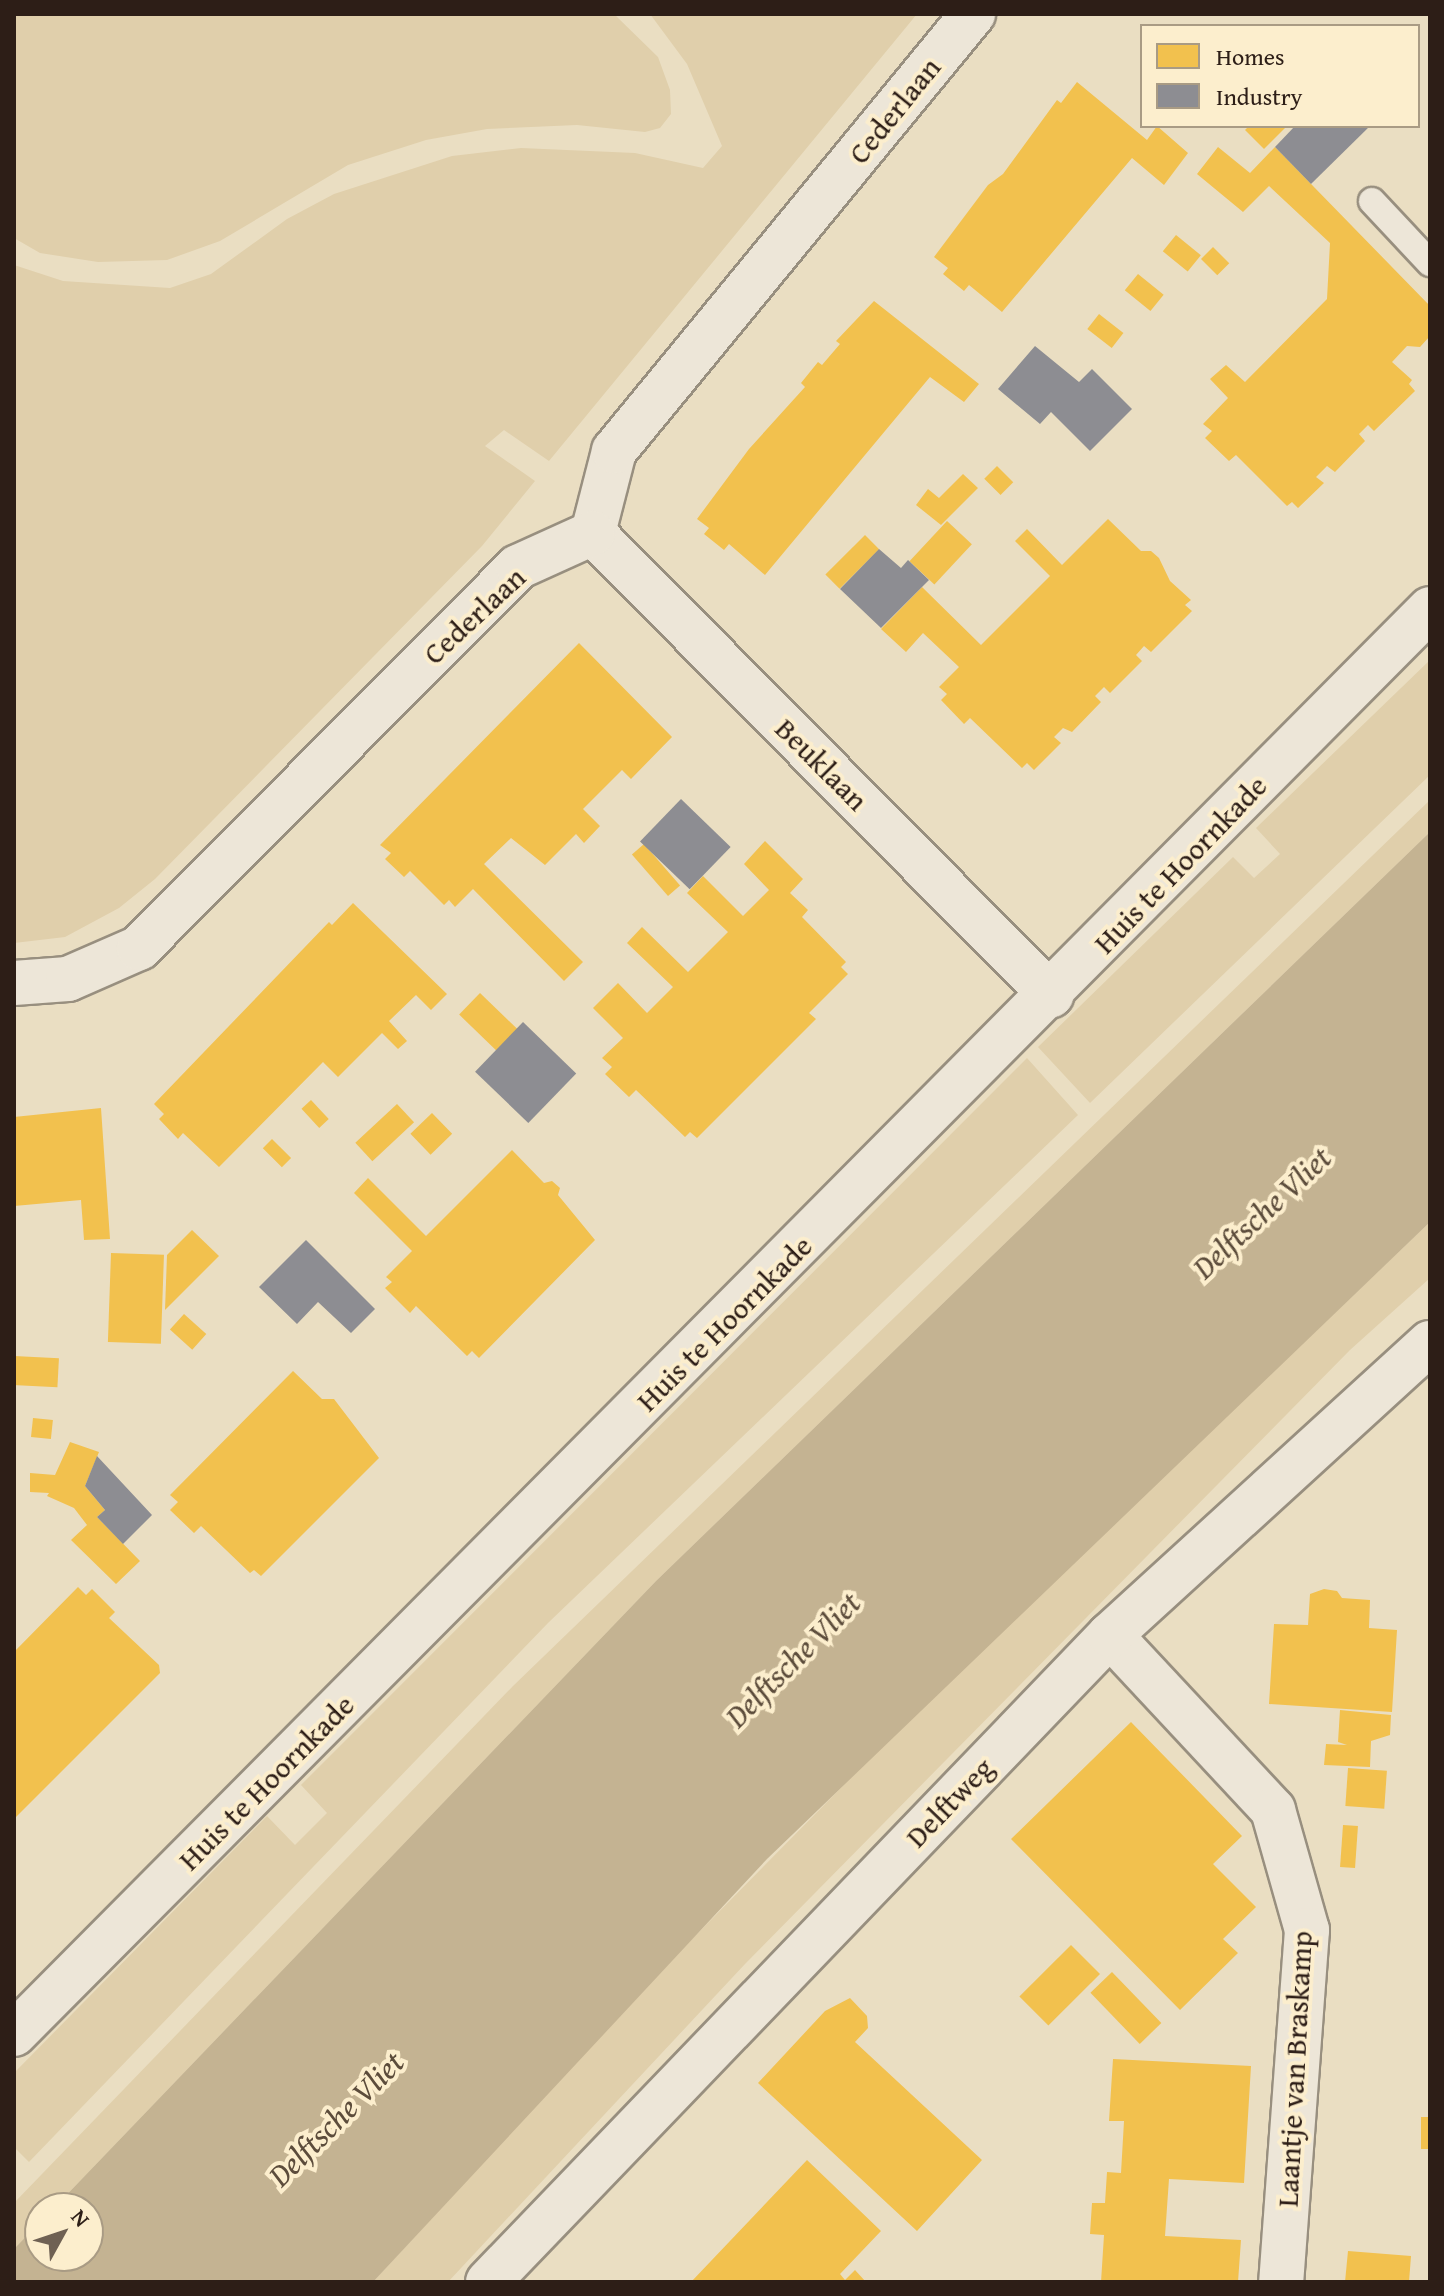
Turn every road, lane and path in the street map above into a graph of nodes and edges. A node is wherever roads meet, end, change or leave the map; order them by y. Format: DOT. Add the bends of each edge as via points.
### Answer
graph roads {
  1 [pos="973,14"];
  2 [pos="1372,201"];
  3 [pos="1430,263"];
  4 [pos="593,533"];
  5 [pos="1430,609"];
  6 [pos="14,983"];
  7 [pos="1051,995"];
  8 [pos="1430,1343"];
  9 [pos="1110,1635"];
  10 [pos="14,2034"];
  11 [pos="488,2282"];
  12 [pos="1281,2282"];
  1 -- 4 [label="street, Cederlaan" via="614,451"];
  2 -- 3 [label="lane"];
  4 -- 6 [label="street, Cederlaan" via="518,567 139,948 68,979"];
  4 -- 7 [label="street, Beuklaan"];
  5 -- 7 [label="street, Huis te Hoornkade"];
  7 -- 10 [label="street, Huis te Hoornkade"];
  8 -- 9 [label="street, Delftweg"];
  9 -- 11 [label="street, Delftweg"];
  9 -- 12 [label="street, Laantje van Braskamp" via="1273,1810 1307,1930"];
}
